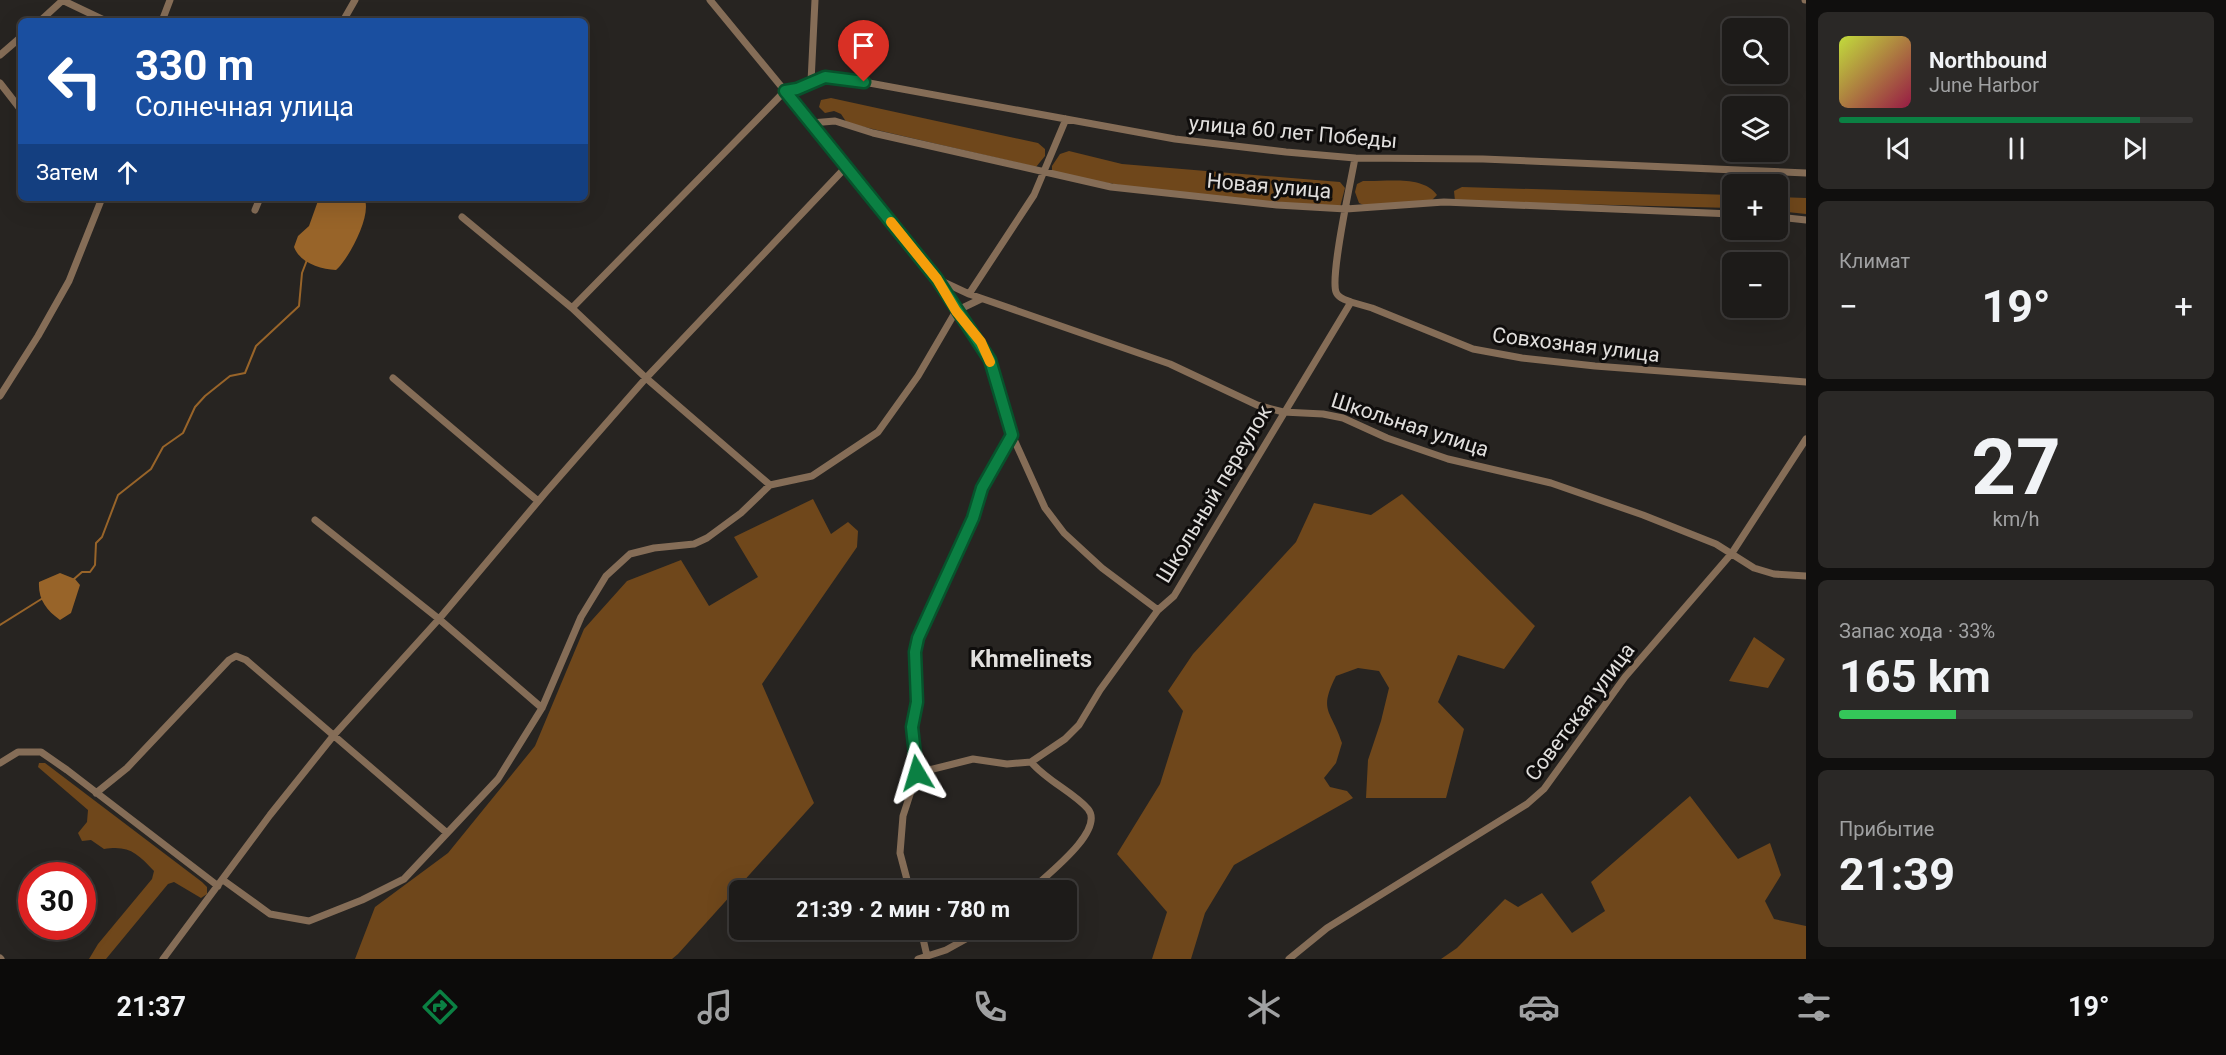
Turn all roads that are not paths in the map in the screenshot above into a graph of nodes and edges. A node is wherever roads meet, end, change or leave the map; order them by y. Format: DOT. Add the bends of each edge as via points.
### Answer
graph roads {
  1 [pos="63,0"];
  2 [pos="170,0"];
  3 [pos="355,0"];
  4 [pos="710,0"];
  5 [pos="814,0"];
  6 [pos="43,18"];
  7 [pos="100,18"];
  8 [pos="163,18"];
  9 [pos="346,18"];
  10 [pos="18,40"];
  11 [pos="0,55"];
  12 [pos="811,82"];
  13 [pos="0,83"];
  14 [pos="785,91"];
  15 [pos="18,106"];
  16 [pos="1066,119"];
  17 [pos="811,123"];
  18 [pos="1355,158"];
  19 [pos="846,167"];
  20 [pos="1806,172"];
  21 [pos="1045,173"];
  22 [pos="101,201"];
  23 [pos="259,201"];
  24 [pos="1346,209"];
  25 [pos="255,210"];
  26 [pos="1722,214"];
  27 [pos="462,217"];
  28 [pos="1788,218"];
  29 [pos="1806,220"];
  30 [pos="937,279"];
  31 [pos="969,294"];
  32 [pos="981,299"];
  33 [pos="1351,302"];
  34 [pos="572,308"];
  35 [pos="956,311"];
  36 [pos="393,378"];
  37 [pos="646,378"];
  38 [pos="1806,382"];
  39 [pos="0,396"];
  40 [pos="1282,412"];
  41 [pos="1012,435"];
  42 [pos="1806,439"];
  43 [pos="770,485"];
  44 [pos="538,501"];
  45 [pos="315,520"];
  46 [pos="1732,554"];
  47 [pos="1806,576"];
  48 [pos="1158,610"];
  49 [pos="439,619"];
  50 [pos="542,708"];
  51 [pos="334,735"];
  52 [pos="1031,762"];
  53 [pos="0,763"];
  54 [pos="917,773"];
  55 [pos="96,793"];
  56 [pos="447,833"];
  57 [pos="907,880"];
  58 [pos="1042,880"];
  59 [pos="220,883"];
  60 [pos="923,940"];
  61 [pos="964,940"];
  62 [pos="927,956"];
  63 [pos="163,959"];
  64 [pos="918,959"];
  65 [pos="1289,959"];
  1 -- 6 [label="street"];
  1 -- 7 [label="street"];
  2 -- 8 [label="street"];
  3 -- 9 [label="street"];
  4 -- 14 [label="street"];
  5 -- 12 [label="street"];
  10 -- 11 [label="street"];
  12 -- 14 [label="street, улица 60 лет Победы"];
  12 -- 16 [label="street, улица 60 лет Победы" via="825,77 842,78"];
  13 -- 15 [label="street"];
  14 -- 17 [label="street"];
  14 -- 34 [label="street"];
  16 -- 18 [label="street, улица 60 лет Победы" via="1175,138"];
  16 -- 21 [label="street"];
  17 -- 19 [label="street"];
  17 -- 21 [label="street, Новая улица" via="835,121"];
  18 -- 20 [label="street, улица 60 лет Победы"];
  18 -- 24 [label="street"];
  19 -- 30 [label="street"];
  19 -- 37 [label="street"];
  21 -- 24 [label="street, Новая улица" via="1111,187"];
  21 -- 31 [label="street"];
  22 -- 39 [label="street" via="69,281"];
  23 -- 25 [label="street"];
  24 -- 26 [label="street, Новая улица" via="1444,202"];
  24 -- 33 [label="street" via="1335,290"];
  27 -- 34 [label="street"];
  28 -- 29 [label="street"];
  30 -- 31 [label="street, Школьная улица"];
  30 -- 35 [label="street"];
  31 -- 32 [label="street, Школьная улица"];
  32 -- 35 [label="street"];
  32 -- 40 [label="street, Школьная улица" via="1170,364 1257,405"];
  33 -- 38 [label="street, Совхозная улица" via="1473,349 1522,358"];
  33 -- 40 [label="street, Школьный переулок"];
  34 -- 37 [label="street"];
  35 -- 41 [label="street" via="990,360"];
  35 -- 43 [label="street" via="918,376 878,432 812,476"];
  36 -- 44 [label="street"];
  37 -- 43 [label="street"];
  37 -- 44 [label="street"];
  40 -- 46 [label="street, Школьная улица" via="1343,418 1448,459 1551,483 1643,515"];
  40 -- 48 [label="street, Школьный переулок" via="1194,567 1174,596"];
  41 -- 48 [label="street" via="1033,486 1064,533"];
  41 -- 54 [label="street" via="982,488 969,527 918,638 917,702 912,727"];
  42 -- 46 [label="street, Советская улица"];
  43 -- 50 [label="street" via="707,538 694,544 630,554 606,576 581,617"];
  44 -- 49 [label="street"];
  45 -- 49 [label="street"];
  46 -- 47 [label="street, Школьная улица" via="1754,568 1774,574"];
  46 -- 65 [label="street, Советская улица" via="1625,677 1545,789 1402,884 1327,928"];
  48 -- 52 [label="street, Школьный переулок" via="1079,725 1065,740"];
  49 -- 50 [label="street"];
  49 -- 51 [label="street"];
  50 -- 56 [label="street" via="498,779"];
  51 -- 55 [label="street" via="246,660 236,656 127,768"];
  51 -- 56 [label="street"];
  51 -- 59 [label="street"];
  52 -- 54 [label="street" via="1007,764 972,759"];
  52 -- 58 [label="street" via="1044,777 1086,807 1091,819 1088,834 1078,847"];
  53 -- 55 [label="street" via="18,752 41,752"];
  54 -- 57 [label="street" via="903,816 900,853"];
  55 -- 59 [label="street"];
  56 -- 59 [label="street" via="404,879 309,921 270,914"];
  59 -- 63 [label="street"];
  60 -- 62 [label="street"];
  61 -- 62 [label="street"];
  62 -- 64 [label="street"];
}
